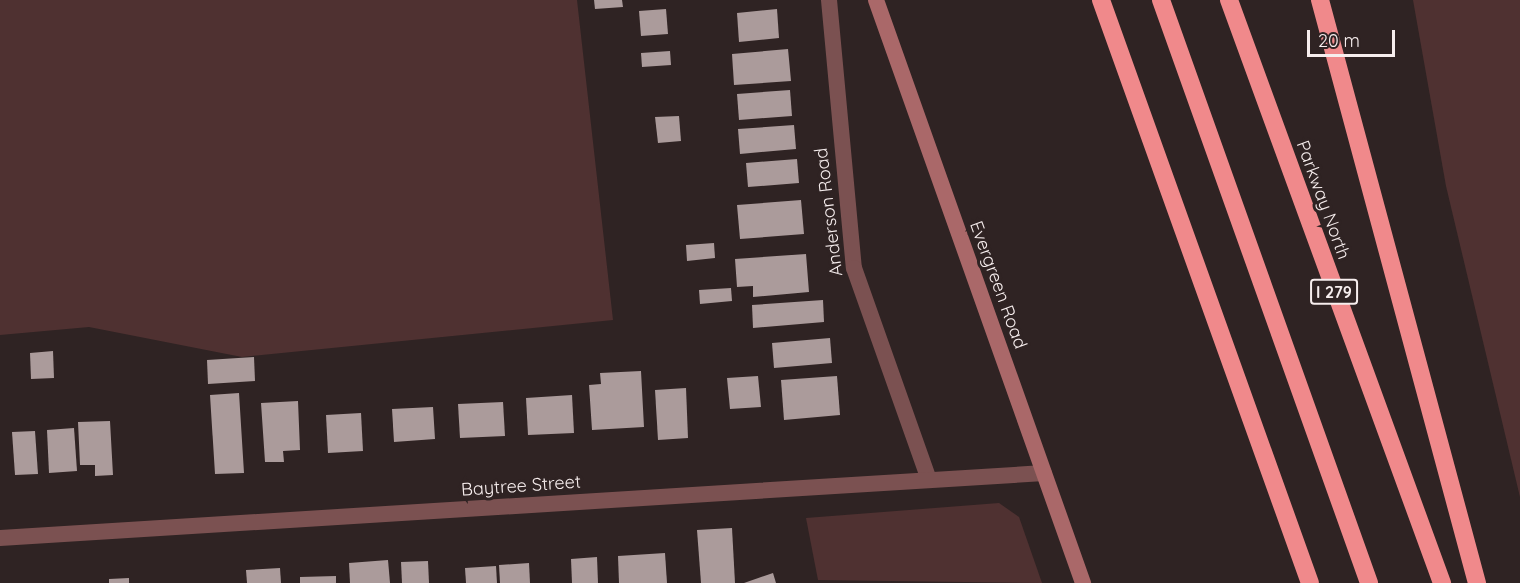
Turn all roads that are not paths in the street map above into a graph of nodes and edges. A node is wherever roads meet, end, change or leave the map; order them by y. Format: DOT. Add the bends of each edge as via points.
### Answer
graph roads {
  1 [pos="829,0"];
  2 [pos="876,0"];
  3 [pos="1101,0"];
  4 [pos="1161,0"];
  5 [pos="1229,0"];
  6 [pos="1320,0"];
  7 [pos="1044,473"];
  8 [pos="928,480"];
  9 [pos="0,538"];
  10 [pos="1083,583"];
  11 [pos="1310,583"];
  12 [pos="1369,583"];
  13 [pos="1442,583"];
  14 [pos="1477,583"];
  1 -- 8 [label="street, Anderson Road" via="854,268"];
  2 -- 7 [label="main road, Evergreen Road"];
  3 -- 11 [label="highway"];
  4 -- 12 [label="highway"];
  5 -- 13 [label="highway, Parkway North / I 279"];
  6 -- 14 [label="highway"];
  7 -- 8 [label="street, Baytree Street"];
  7 -- 10 [label="main road, Evergreen Road"];
  8 -- 9 [label="street, Baytree Street"];
}
